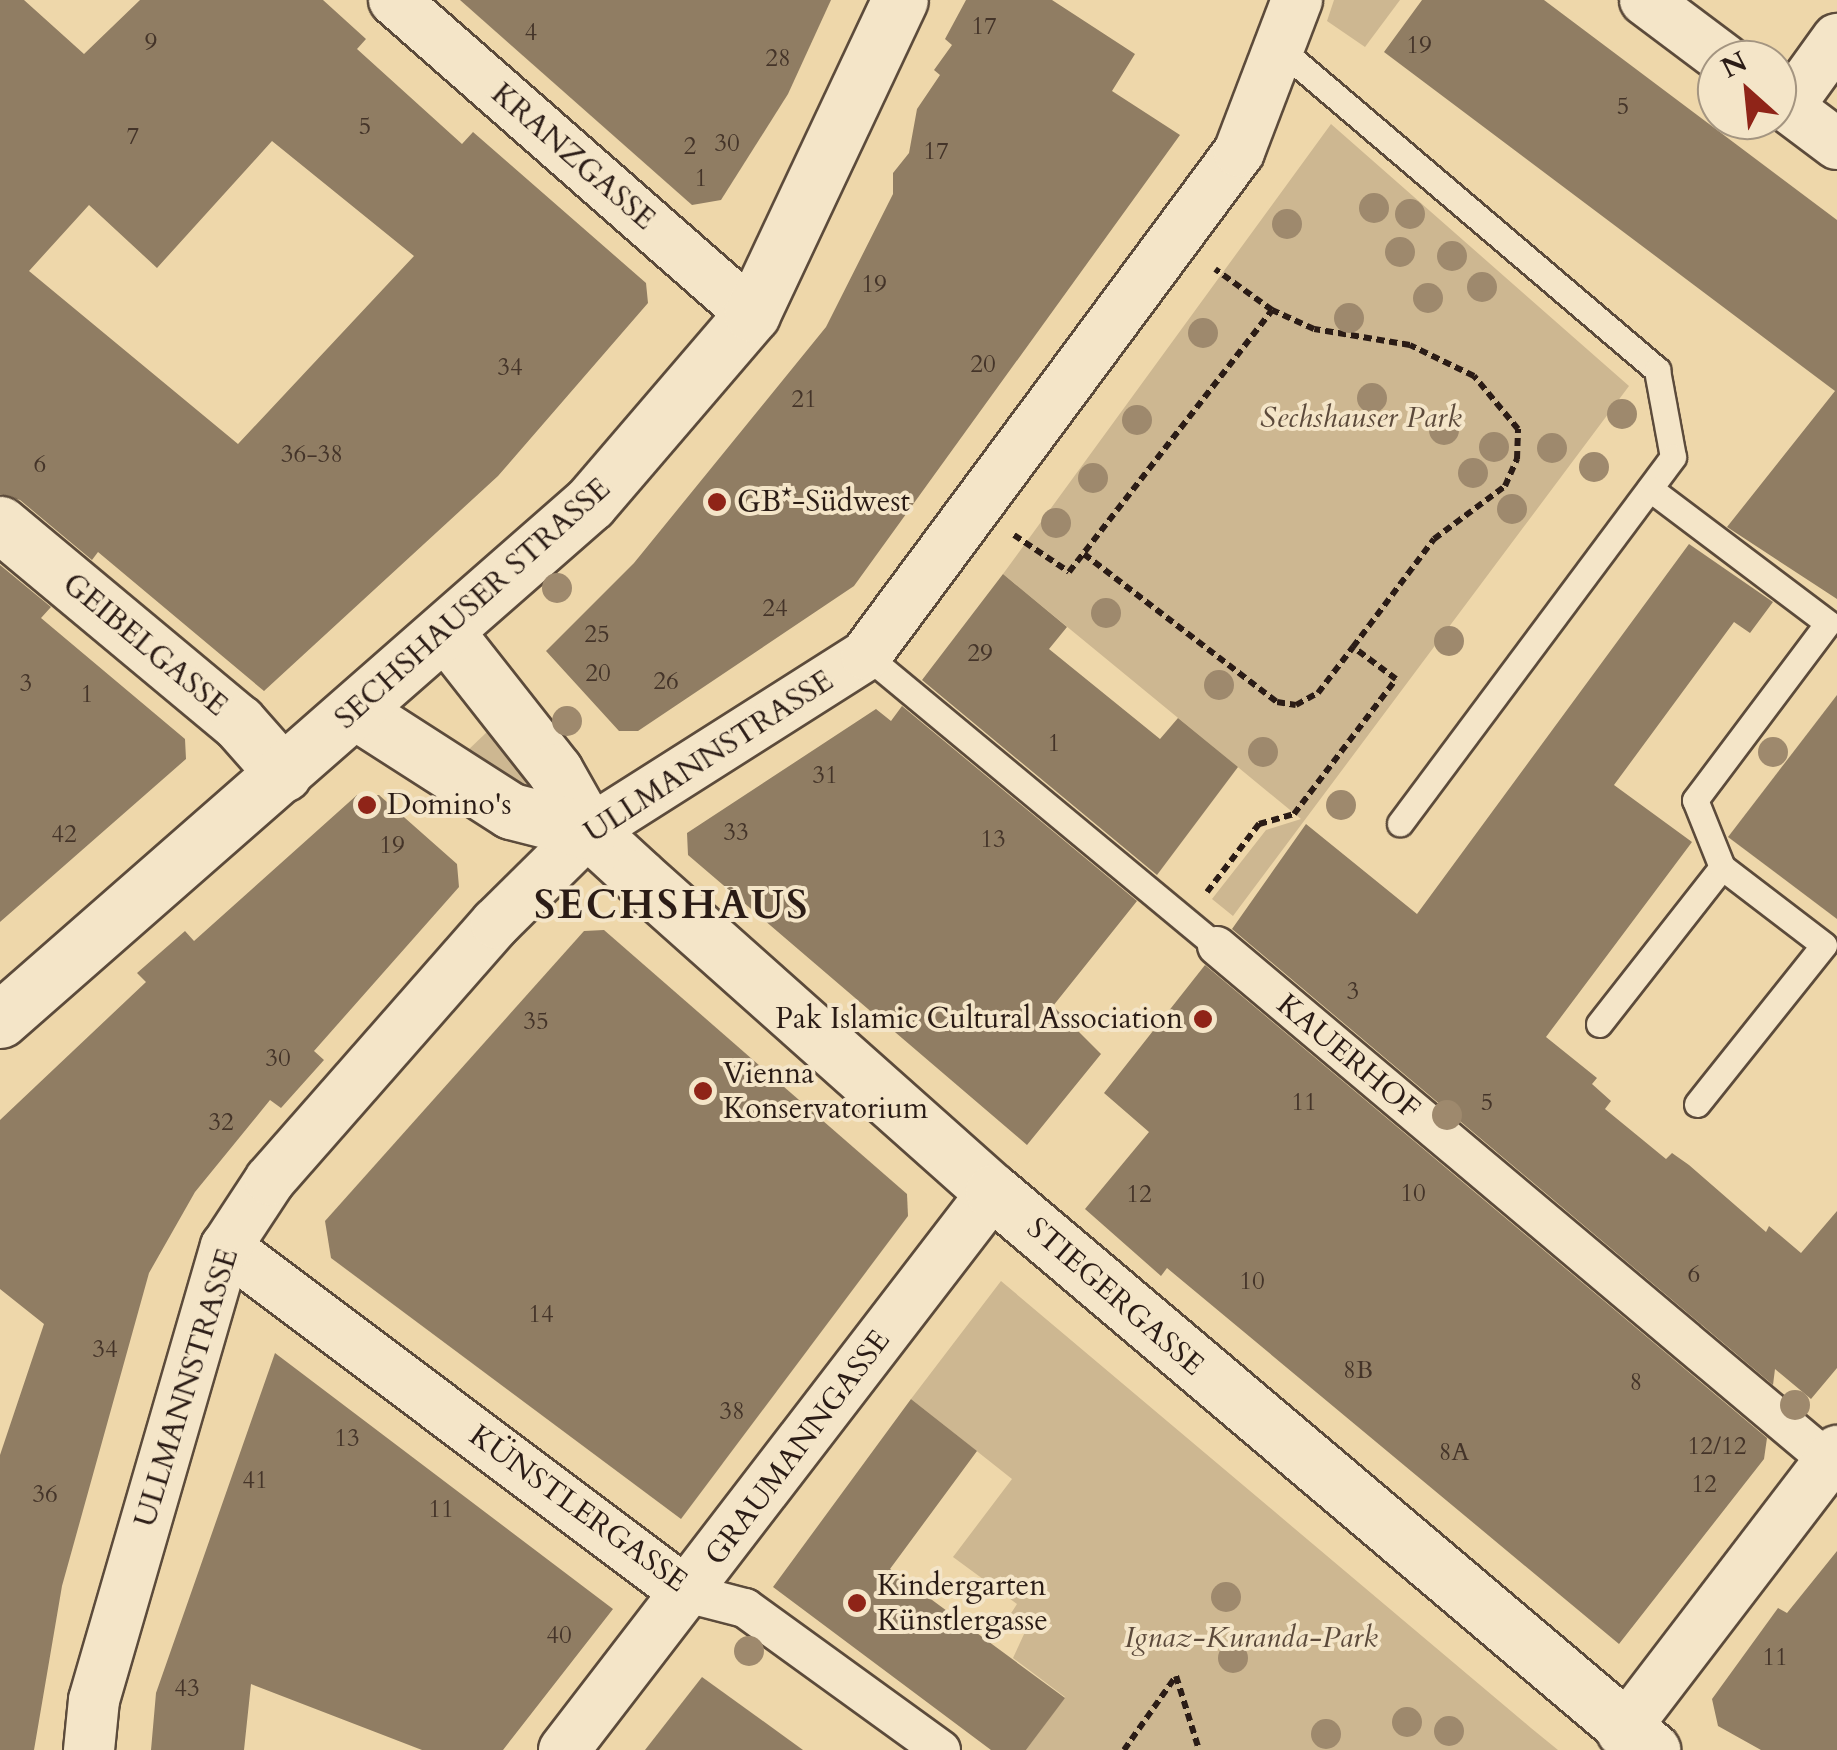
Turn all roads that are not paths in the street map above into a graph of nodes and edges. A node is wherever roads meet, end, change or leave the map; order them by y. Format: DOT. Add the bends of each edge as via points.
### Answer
graph roads {
  1 [pos="394,0"];
  2 [pos="900,0"];
  3 [pos="1298,0"];
  4 [pos="1646,0"];
  5 [pos="1837,39"];
  6 [pos="1699,40"];
  7 [pos="1279,48"];
  8 [pos="1797,86"];
  9 [pos="1797,114"];
  10 [pos="1837,144"];
  11 [pos="752,314"];
  12 [pos="1650,489"];
  13 [pos="0,524"];
  14 [pos="448,635"];
  15 [pos="866,655"];
  16 [pos="356,712"];
  17 [pos="284,774"];
  18 [pos="1400,822"];
  19 [pos="589,831"];
  20 [pos="1722,868"];
  21 [pos="1830,936"];
  22 [pos="1217,946"];
  23 [pos="0,1020"];
  24 [pos="1600,1024"];
  25 [pos="1697,1104"];
  26 [pos="993,1192"];
  27 [pos="226,1247"];
  28 [pos="1833,1456"];
  29 [pos="687,1593"];
  30 [pos="1636,1741"];
  31 [pos="89,1750"];
  32 [pos="564,1750"];
  33 [pos="940,1750"];
  1 -- 11 [label="street, KRANZGASSE"];
  2 -- 11 [label="street, SECHSHAUSER STRASSE"];
  3 -- 7 [label="street, ULLMANNSTRASSE"];
  4 -- 6 [label="street"];
  5 -- 8 [label="street"];
  7 -- 12 [label="lane" via="1656,370 1673,457"];
  7 -- 15 [label="street, ULLMANNSTRASSE" via="1239,152"];
  9 -- 10 [label="street"];
  11 -- 14 [label="street, SECHSHAUSER STRASSE" via="590,503"];
  12 -- 18 [label="lane"];
  12 -- 20 [label="lane" via="1828,623 1695,800"];
  13 -- 17 [label="street, GEIBELGASSE" via="238,722"];
  14 -- 16 [label="street, SECHSHAUSER STRASSE"];
  14 -- 19 [label="street, STIEGERGASSE" via="556,771"];
  15 -- 19 [label="street, ULLMANNSTRASSE"];
  15 -- 22 [label="lane, KAUERHOF"];
  16 -- 17 [label="street, SECHSHAUSER STRASSE"];
  16 -- 19 [label="street, STIEGERGASSE" via="511,810"];
  17 -- 23 [label="street, SECHSHAUSER STRASSE"];
  19 -- 26 [label="street, STIEGERGASSE"];
  19 -- 27 [label="street, ULLMANNSTRASSE" via="496,922 270,1180"];
  20 -- 21 [label="lane"];
  20 -- 24 [label="lane"];
  21 -- 25 [label="lane"];
  22 -- 28 [label="street, KAUERHOF"];
  26 -- 29 [label="street, GRAUMANNGASSE"];
  26 -- 30 [label="street, STIEGERGASSE"];
  27 -- 29 [label="street, KÜNSTLERGASSE"];
  27 -- 31 [label="street, ULLMANNSTRASSE" via="94,1700"];
  28 -- 30 [label="street"];
  29 -- 32 [label="street, GRAUMANNGASSE"];
  29 -- 33 [label="street, KÜNSTLERGASSE" via="745,1608"];
}
